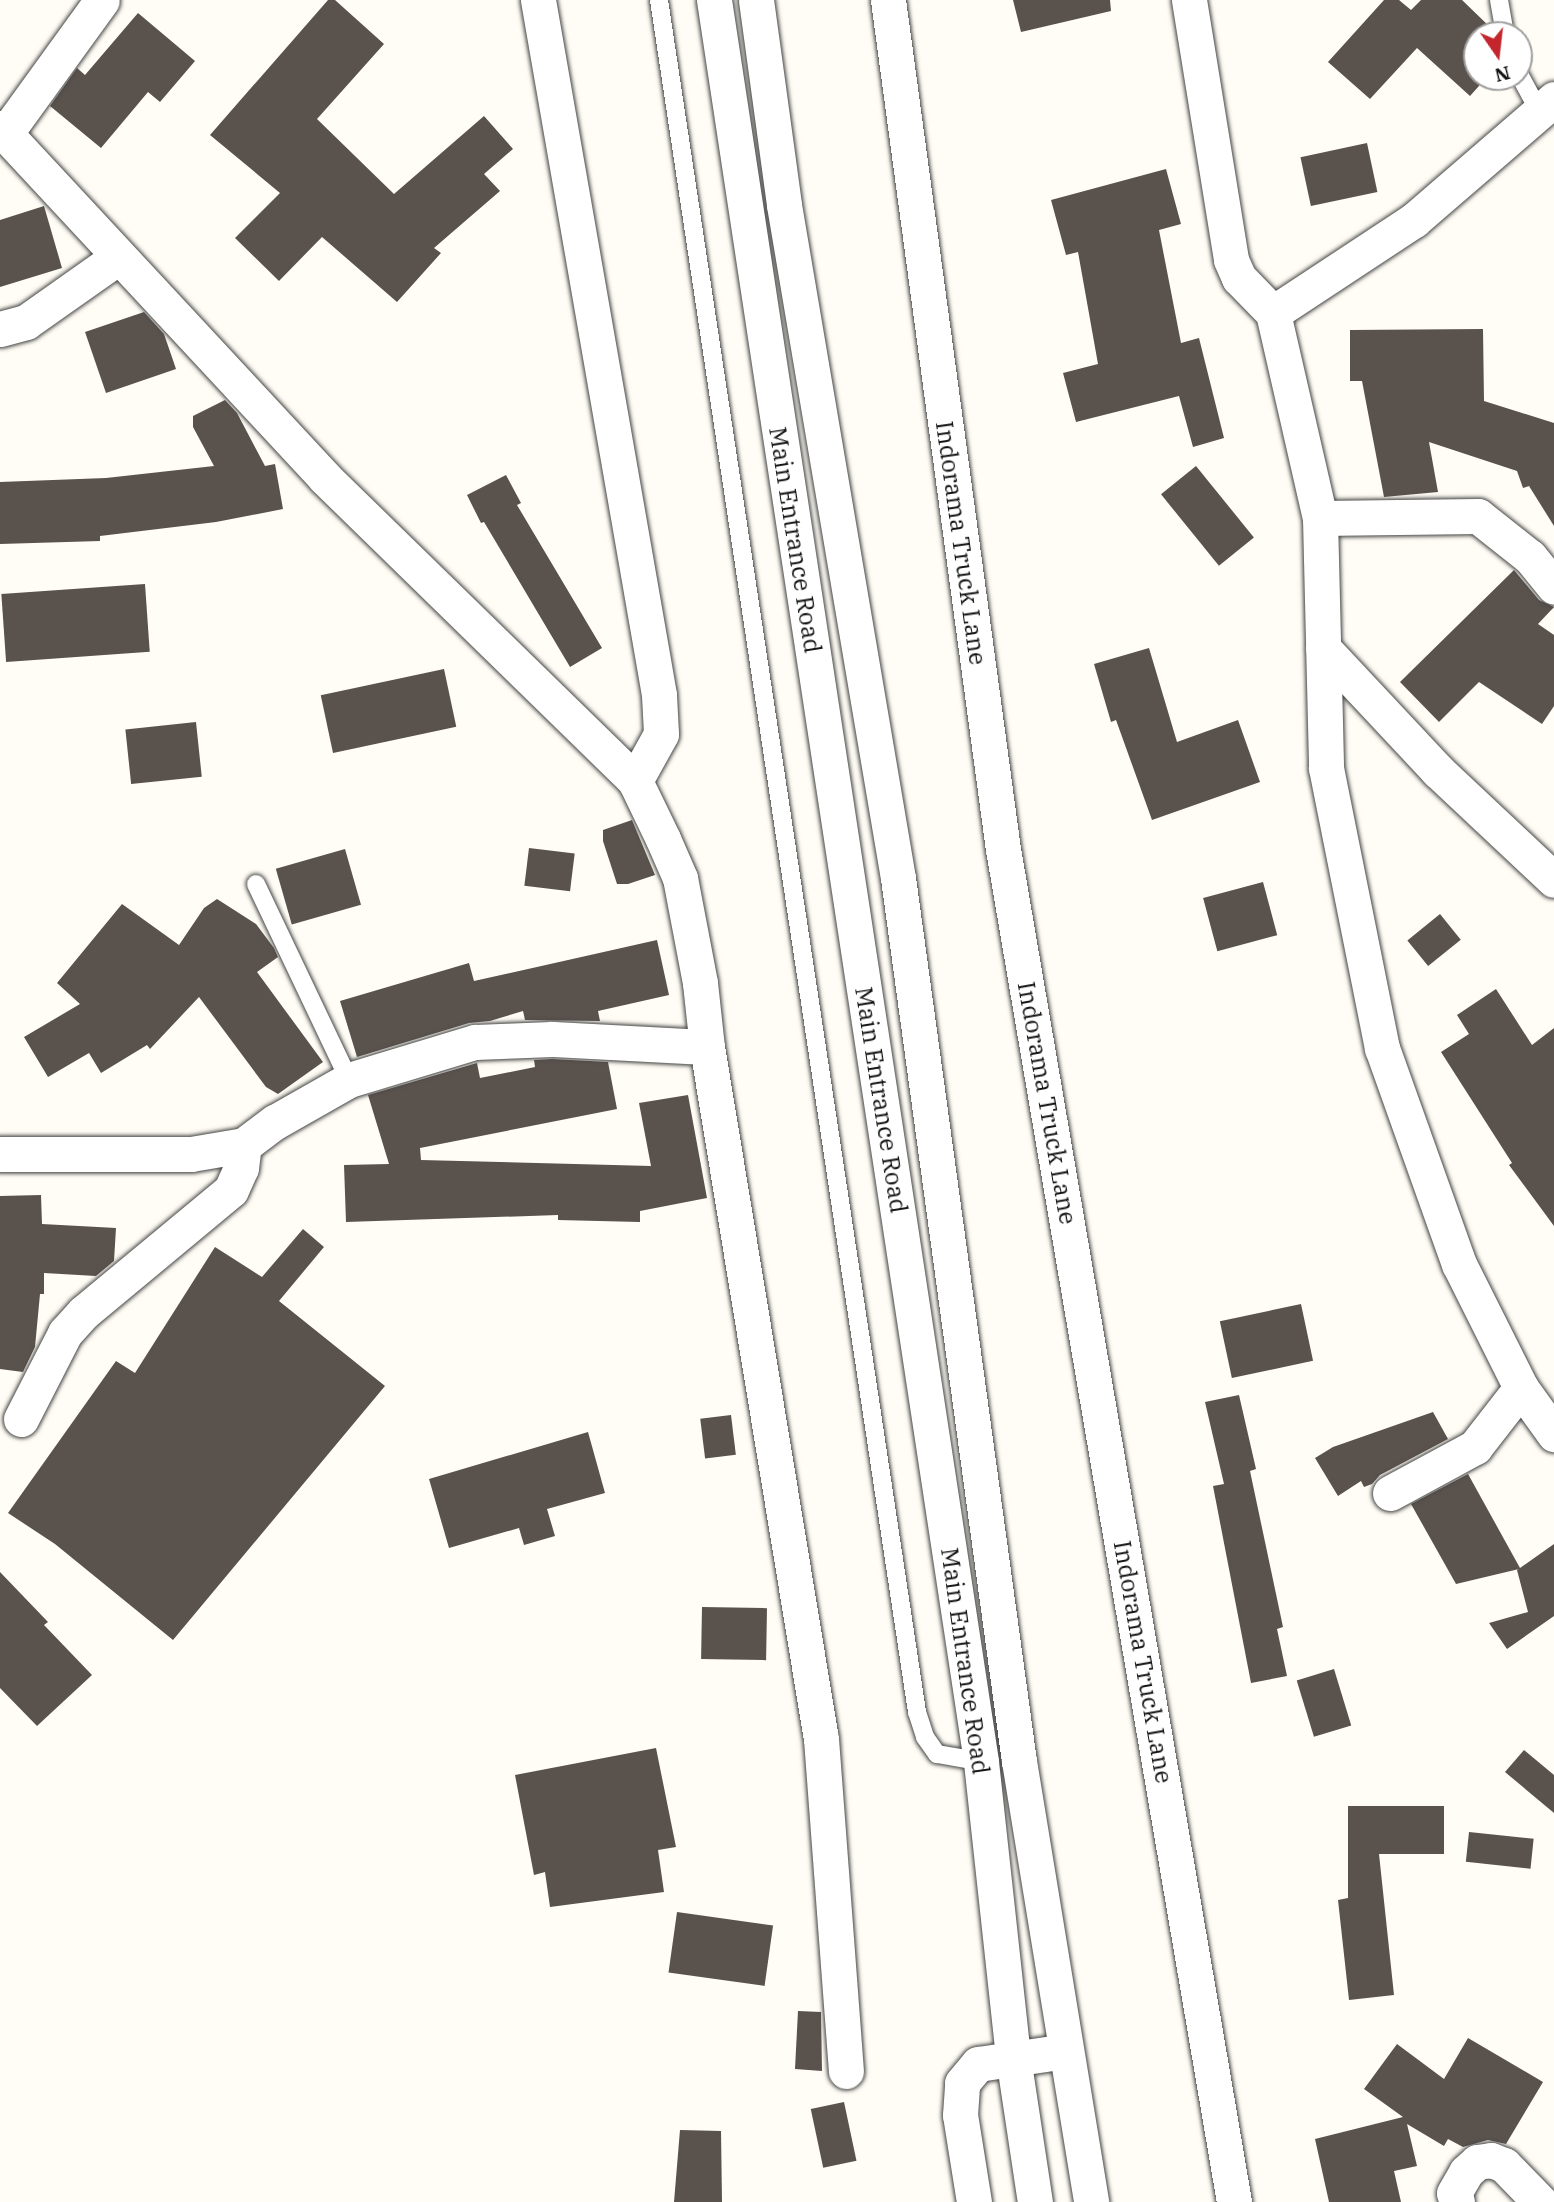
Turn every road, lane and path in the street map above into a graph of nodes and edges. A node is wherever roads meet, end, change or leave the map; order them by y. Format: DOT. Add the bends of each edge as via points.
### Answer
graph roads {
  1 [pos="102,0"];
  2 [pos="538,0"];
  3 [pos="659,0"];
  4 [pos="714,0"];
  5 [pos="755,0"];
  6 [pos="888,0"];
  7 [pos="1189,0"];
  8 [pos="1499,0"];
  9 [pos="1503,21"];
  10 [pos="1533,90"];
  11 [pos="1547,106"];
  12 [pos="3,131"];
  13 [pos="118,257"];
  14 [pos="1273,313"];
  15 [pos="0,329"];
  16 [pos="1320,518"];
  17 [pos="1554,587"];
  18 [pos="1323,648"];
  19 [pos="635,781"];
  20 [pos="1554,880"];
  21 [pos="256,884"];
  22 [pos="707,1047"];
  23 [pos="349,1080"];
  24 [pos="244,1145"];
  25 [pos="0,1154"];
  26 [pos="1521,1388"];
  27 [pos="21,1419"];
  28 [pos="1554,1434"];
  29 [pos="1390,1493"];
  30 [pos="1019,1761"];
  31 [pos="981,1762"];
  32 [pos="1066,2051"];
  33 [pos="1013,2057"];
  34 [pos="846,2070"];
  35 [pos="974,2202"];
  36 [pos="1035,2202"];
  37 [pos="1091,2202"];
  38 [pos="1234,2202"];
  39 [pos="1457,2202"];
  40 [pos="1540,2202"];
  1 -- 12 [label="street"];
  2 -- 19 [label="street" via="659,695 661,734"];
  3 -- 31 [label="lane" via="917,1712 925,1737 937,1754"];
  4 -- 31 [label="street, Main Entrance Road"];
  5 -- 30 [label="street" via="784,205 898,878"];
  6 -- 38 [label="street, Indorama Truck Lane" via="1003,849"];
  7 -- 14 [label="street" via="1231,260 1238,278"];
  8 -- 9 [label="lane"];
  10 -- 11 [label="lane"];
  11 -- 14 [label="street" via="1414,220"];
  12 -- 13 [label="street"];
  13 -- 15 [label="street" via="26,322"];
  13 -- 19 [label="street" via="325,478"];
  14 -- 16 [label="street"];
  16 -- 17 [label="street" via="1478,516 1530,557"];
  16 -- 18 [label="street"];
  18 -- 20 [label="street" via="1438,771"];
  18 -- 26 [label="street" via="1326,768 1382,1048 1459,1264"];
  19 -- 22 [label="street" via="680,878"];
  21 -- 23 [label="lane"];
  22 -- 23 [label="street" via="552,1039 475,1042"];
  22 -- 34 [label="street" via="821,1739"];
  23 -- 24 [label="street"];
  24 -- 25 [label="street" via="191,1154"];
  24 -- 27 [label="street" via="241,1168 231,1190 65,1333"];
  26 -- 28 [label="street"];
  26 -- 29 [label="street" via="1475,1447"];
  30 -- 31 [label="lane"];
  30 -- 32 [label="street"];
  31 -- 33 [label="street, Main Entrance Road"];
  32 -- 33 [label="street"];
  32 -- 37 [label="street"];
  33 -- 35 [label="street" via="978,2064 962,2083 960,2115"];
  33 -- 36 [label="street, Main Entrance Road"];
  39 -- 40 [label="street" via="1454,2193 1466,2172 1477,2162 1490,2160 1504,2165"];
}
